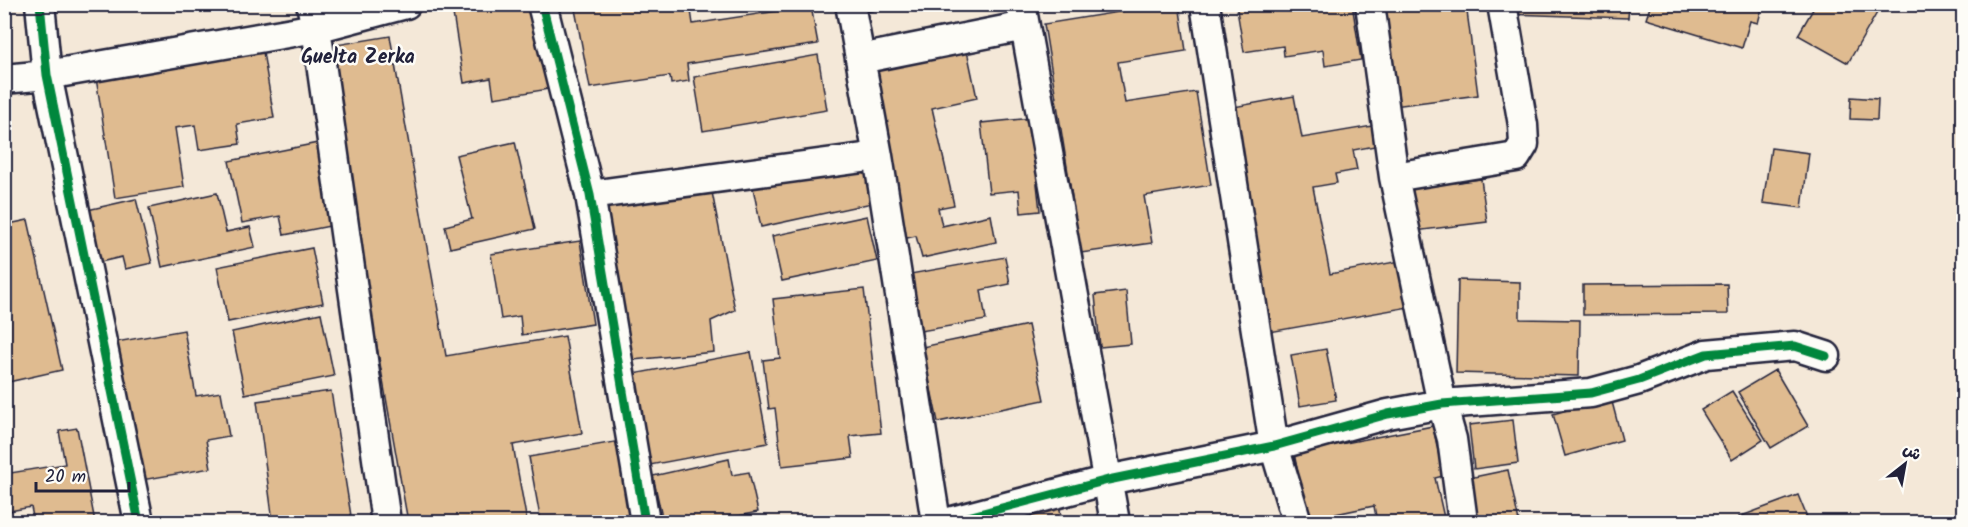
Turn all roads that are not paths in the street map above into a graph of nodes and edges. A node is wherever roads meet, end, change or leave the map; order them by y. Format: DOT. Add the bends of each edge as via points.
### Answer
graph roads {
  1 [pos="40,4"];
  2 [pos="406,4"];
  3 [pos="542,4"];
  4 [pos="850,4"];
  5 [pos="1205,4"];
  6 [pos="1370,4"];
  7 [pos="1502,4"];
  8 [pos="1025,10"];
  9 [pos="313,16"];
  10 [pos="860,59"];
  11 [pos="47,75"];
  12 [pos="4,80"];
  13 [pos="878,156"];
  14 [pos="1394,177"];
  15 [pos="590,195"];
  16 [pos="1826,356"];
  17 [pos="1442,404"];
  18 [pos="1274,446"];
  19 [pos="1108,480"];
  20 [pos="139,522"];
  21 [pos="386,522"];
  22 [pos="645,522"];
  23 [pos="936,522"];
  24 [pos="949,522"];
  25 [pos="1115,522"];
  26 [pos="1297,522"];
  27 [pos="1463,522"];
  1 -- 11 [label="street"];
  2 -- 9 [label="street"];
  3 -- 15 [label="street"];
  4 -- 10 [label="street"];
  5 -- 18 [label="street"];
  6 -- 14 [label="street"];
  7 -- 14 [label="street" via="1524,144 1516,157"];
  8 -- 10 [label="street"];
  8 -- 19 [label="street"];
  9 -- 11 [label="street"];
  9 -- 21 [label="street"];
  10 -- 13 [label="street"];
  11 -- 12 [label="street"];
  11 -- 20 [label="street"];
  13 -- 15 [label="street"];
  13 -- 23 [label="street"];
  14 -- 17 [label="street"];
  15 -- 22 [label="street"];
  16 -- 17 [label="street" via="1795,346 1706,354 1639,380 1591,393"];
  17 -- 18 [label="street" via="1388,414"];
  17 -- 27 [label="street" via="1452,439"];
  18 -- 19 [label="street"];
  18 -- 26 [label="street"];
  19 -- 24 [label="street"];
  19 -- 25 [label="street"];
}
